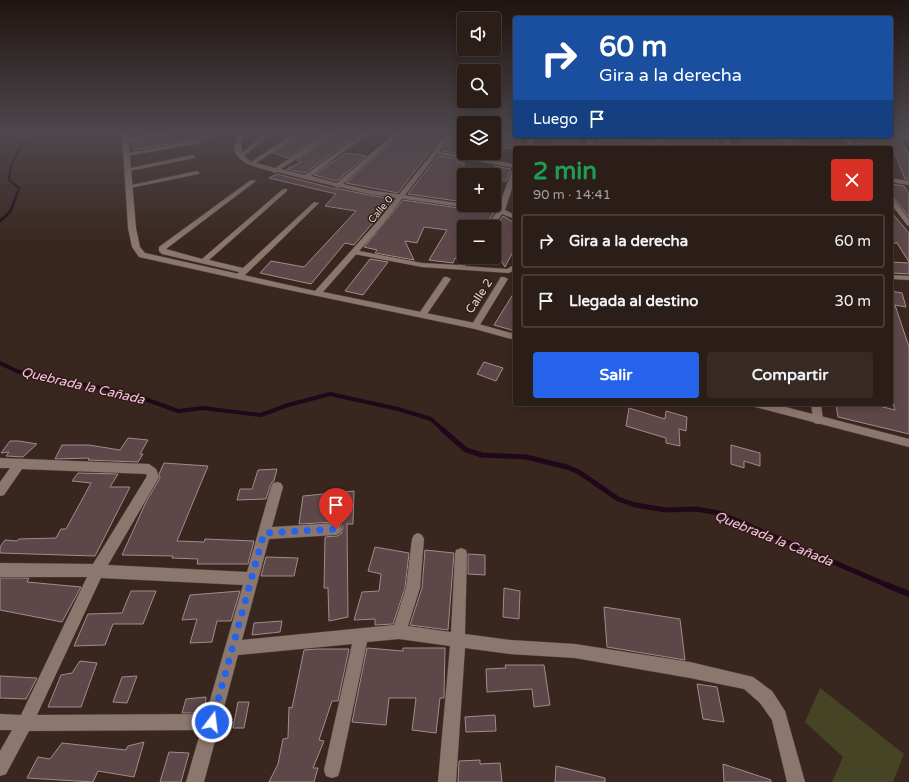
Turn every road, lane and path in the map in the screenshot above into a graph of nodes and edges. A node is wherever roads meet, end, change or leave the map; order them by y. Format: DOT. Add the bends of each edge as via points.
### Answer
graph roads {
  1 [pos="266,168"];
  2 [pos="278,168"];
  3 [pos="319,168"];
  4 [pos="357,168"];
  5 [pos="424,168"];
  6 [pos="129,169"];
  7 [pos="274,171"];
  8 [pos="197,173"];
  9 [pos="513,176"];
  10 [pos="306,178"];
  11 [pos="893,180"];
  12 [pos="253,181"];
  13 [pos="909,183"];
  14 [pos="130,186"];
  15 [pos="337,186"];
  16 [pos="285,190"];
  17 [pos="402,198"];
  18 [pos="316,203"];
  19 [pos="893,203"];
  20 [pos="457,205"];
  21 [pos="501,211"];
  22 [pos="513,216"];
  23 [pos="909,224"];
  24 [pos="357,252"];
  25 [pos="204,262"];
  26 [pos="463,264"];
  27 [pos="460,268"];
  28 [pos="512,268"];
  29 [pos="245,271"];
  30 [pos="238,277"];
  31 [pos="893,277"];
  32 [pos="909,278"];
  33 [pos="447,279"];
  34 [pos="504,279"];
  35 [pos="318,294"];
  36 [pos="422,315"];
  37 [pos="475,326"];
  38 [pos="513,336"];
  39 [pos="766,406"];
  40 [pos="816,406"];
  41 [pos="818,420"];
  42 [pos="909,443"];
  43 [pos="0,463"];
  44 [pos="19,464"];
  45 [pos="277,487"];
  46 [pos="0,491"];
  47 [pos="336,529"];
  48 [pos="264,533"];
  49 [pos="418,539"];
  50 [pos="461,554"];
  51 [pos="0,570"];
  52 [pos="97,572"];
  53 [pos="251,579"];
  54 [pos="399,632"];
  55 [pos="361,635"];
  56 [pos="458,639"];
  57 [pos="232,648"];
  58 [pos="0,722"];
  59 [pos="212,722"];
  60 [pos="25,723"];
  61 [pos="0,768"];
  62 [pos="332,770"];
  63 [pos="195,782"];
  64 [pos="447,782"];
  65 [pos="796,782"];
  1 -- 7 [label="street"];
  2 -- 7 [label="street"];
  3 -- 10 [label="street"];
  4 -- 15 [label="street"];
  5 -- 17 [label="street, Calle 0"];
  6 -- 14 [label="street"];
  7 -- 10 [label="street"];
  8 -- 14 [label="street"];
  9 -- 21 [label="street"];
  10 -- 15 [label="street"];
  11 -- 13 [label="street"];
  12 -- 25 [label="street" via="162,249"];
  14 -- 30 [label="street" via="132,228 136,247 142,255"];
  15 -- 17 [label="street"];
  16 -- 25 [label="street"];
  17 -- 20 [label="street"];
  17 -- 24 [label="street, Calle 0"];
  18 -- 29 [label="street"];
  19 -- 23 [label="street"];
  21 -- 22 [label="street"];
  24 -- 27 [label="street" via="422,265"];
  24 -- 35 [label="street, Calle 0"];
  25 -- 29 [label="street"];
  26 -- 27 [label="street"];
  27 -- 28 [label="street"];
  29 -- 30 [label="street"];
  30 -- 35 [label="street"];
  31 -- 32 [label="street"];
  33 -- 36 [label="street"];
  34 -- 37 [label="street, Calle 2"];
  35 -- 36 [label="street"];
  36 -- 37 [label="street"];
  37 -- 38 [label="street"];
  39 -- 41 [label="street"];
  40 -- 41 [label="street"];
  41 -- 42 [label="street"];
  43 -- 44 [label="street"];
  44 -- 46 [label="street"];
  44 -- 52 [label="street" via="148,469 152,472 153,478"];
  45 -- 48 [label="street"];
  47 -- 48 [label="street"];
  48 -- 53 [label="street"];
  49 -- 54 [label="street" via="412,588"];
  50 -- 56 [label="street"];
  51 -- 52 [label="street"];
  52 -- 53 [label="street"];
  52 -- 60 [label="street"];
  53 -- 57 [label="street"];
  54 -- 55 [label="street"];
  54 -- 56 [label="street"];
  55 -- 57 [label="street"];
  55 -- 62 [label="street"];
  56 -- 64 [label="street"];
  56 -- 65 [label="street" via="575,652 748,682 766,697 779,717"];
  57 -- 59 [label="street"];
  58 -- 60 [label="street"];
  59 -- 60 [label="street"];
  59 -- 63 [label="street"];
  60 -- 61 [label="street"];
}
